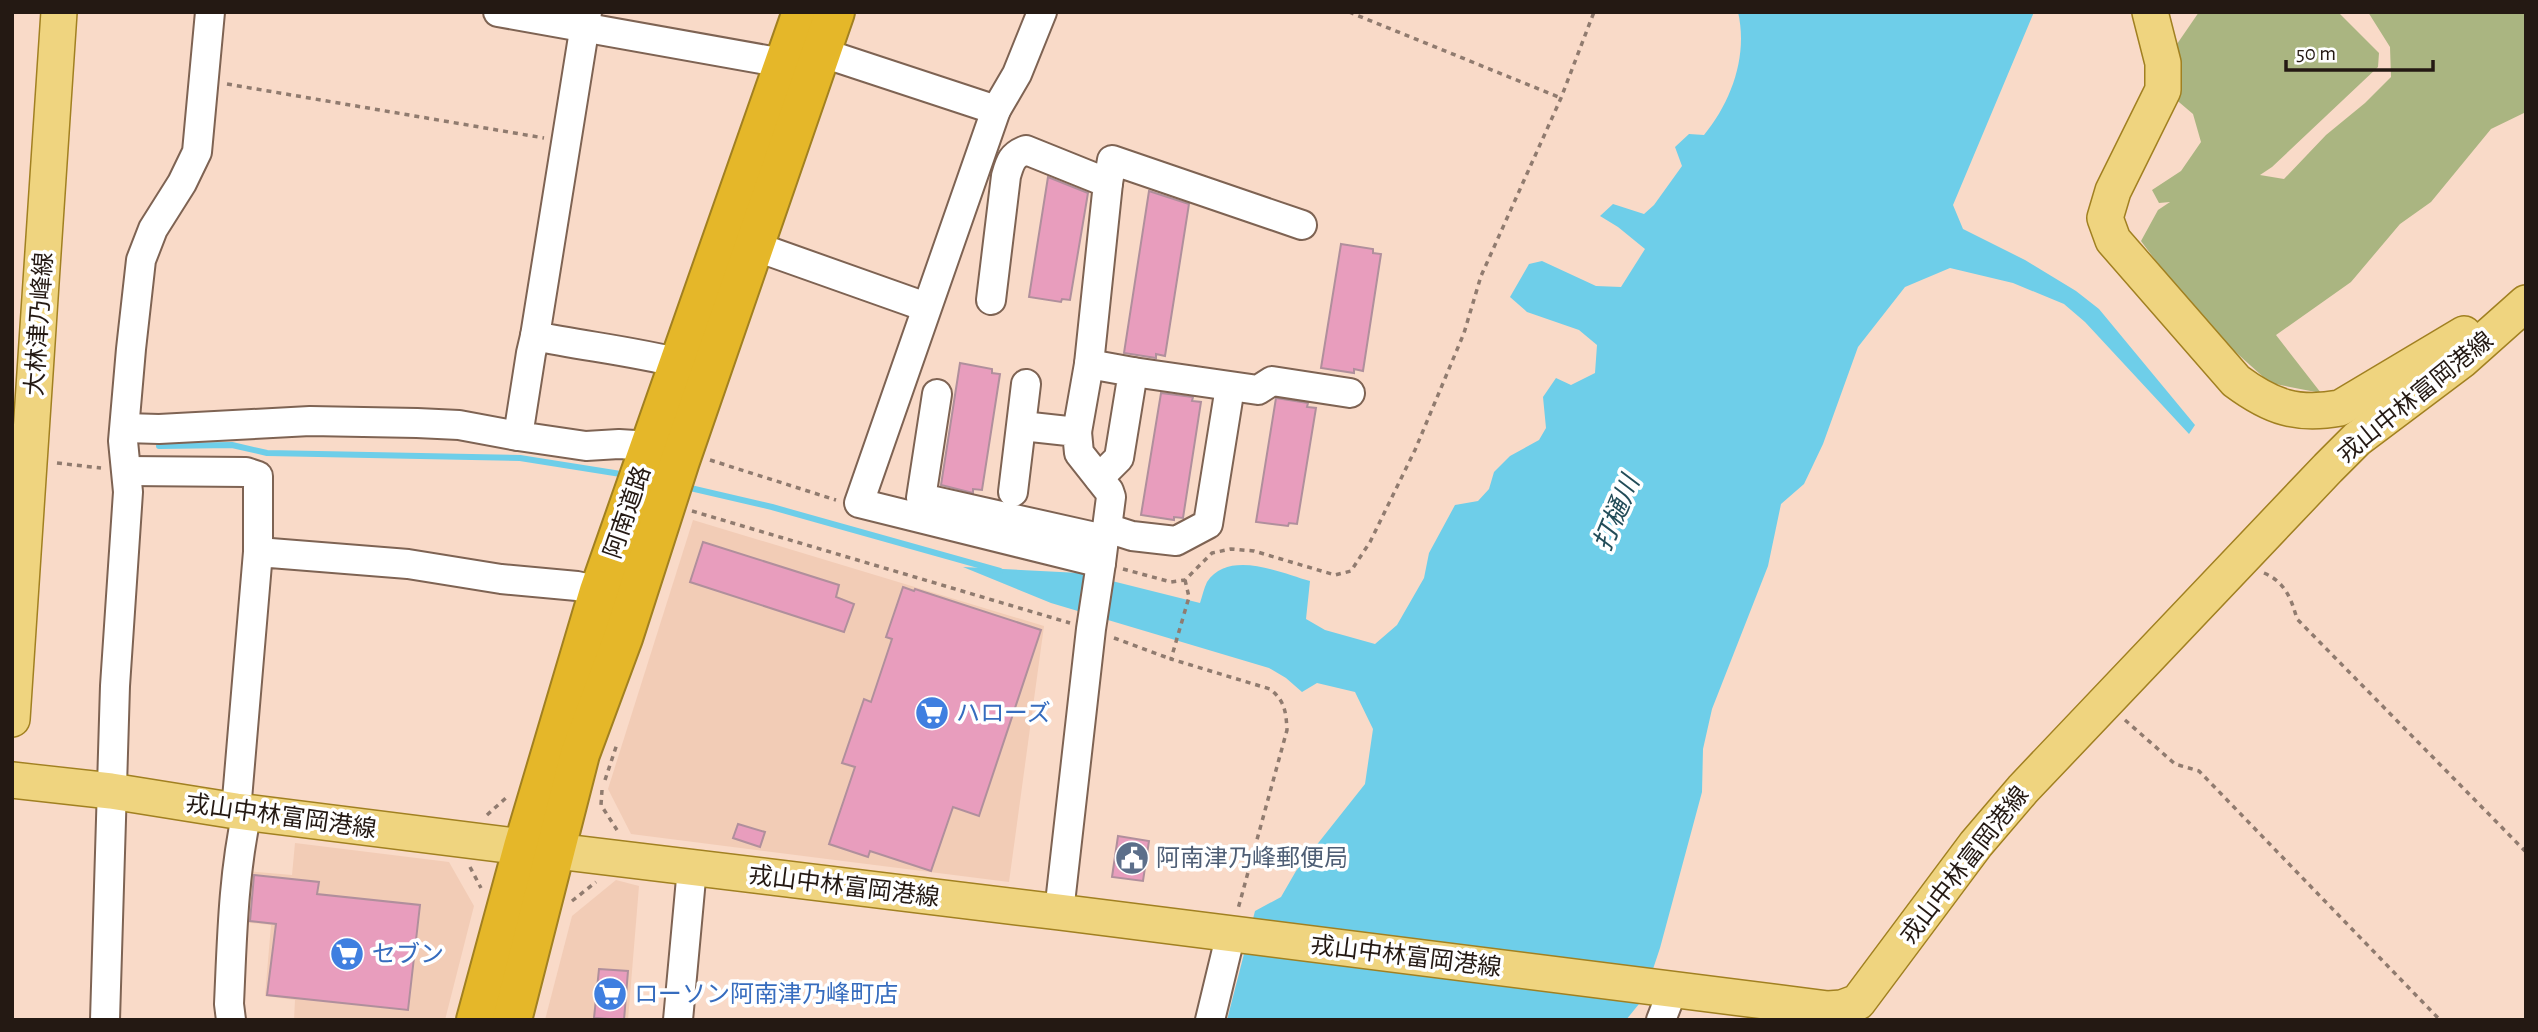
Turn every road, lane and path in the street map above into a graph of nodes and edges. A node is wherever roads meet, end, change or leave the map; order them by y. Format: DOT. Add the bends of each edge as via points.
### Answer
graph roads {
  1 [pos="60,12"];
  2 [pos="210,12"];
  3 [pos="498,12"];
  4 [pos="802,12"];
  5 [pos="835,12"];
  6 [pos="1042,12"];
  7 [pos="1349,12"];
  8 [pos="1594,12"];
  9 [pos="2150,12"];
  10 [pos="586,20"];
  11 [pos="820,52"];
  12 [pos="783,63"];
  13 [pos="204,80"];
  14 [pos="1561,98"];
  15 [pos="996,110"];
  16 [pos="567,142"];
  17 [pos="1108,183"];
  18 [pos="1302,225"];
  19 [pos="754,246"];
  20 [pos="991,300"];
  21 [pos="926,307"];
  22 [pos="2518,310"];
  23 [pos="535,336"];
  24 [pos="679,363"];
  25 [pos="1089,364"];
  26 [pos="1133,372"];
  27 [pos="1026,384"];
  28 [pos="1230,387"];
  29 [pos="1350,393"];
  30 [pos="937,394"];
  31 [pos="2340,408"];
  32 [pos="1021,426"];
  33 [pos="125,428"];
  34 [pos="1077,432"];
  35 [pos="518,436"];
  36 [pos="2357,439"];
  37 [pos="665,453"];
  38 [pos="29,462"];
  39 [pos="127,471"];
  40 [pos="1099,478"];
  41 [pos="1013,492"];
  42 [pos="664,502"];
  43 [pos="859,503"];
  44 [pos="1103,551"];
  45 [pos="258,552"];
  46 [pos="2240,562"];
  47 [pos="1185,580"];
  48 [pos="599,592"];
  49 [pos="1091,627"];
  50 [pos="1171,659"];
  51 [pos="2105,703"];
  52 [pos="12,719"];
  53 [pos="619,737"];
  54 [pos="12,780"];
  55 [pos="111,791"];
  56 [pos="514,791"];
  57 [pos="242,812"];
  58 [pos="481,821"];
  59 [pos="625,836"];
  60 [pos="539,849"];
  61 [pos="2526,852"];
  62 [pos="692,868"];
  63 [pos="1059,912"];
  64 [pos="1236,934"];
  65 [pos="1664,999"];
  66 [pos="1850,1012"];
  67 [pos="105,1020"];
  68 [pos="231,1020"];
  69 [pos="476,1020"];
  70 [pos="512,1020"];
  71 [pos="678,1020"];
  72 [pos="1210,1020"];
  73 [pos="2440,1020"];
  1 -- 38 [label="main road, 大林津乃峰線"];
  2 -- 13 [label="street"];
  3 -- 10 [label="street"];
  4 -- 12 [label="highway, 阿南道路"];
  5 -- 11 [label="highway, 阿南道路"];
  6 -- 15 [label="street" via="1017,74"];
  7 -- 14 [label="path"];
  8 -- 14 [label="path"];
  9 -- 31 [label="main road, 戎山中林富岡港線" via="2163,63 2163,90 2113,191 2105,218 2113,240 2236,381 2258,397 2291,410"];
  10 -- 12 [label="street"];
  10 -- 16 [label="street"];
  11 -- 12 [label="street"];
  11 -- 15 [label="street"];
  11 -- 19 [label="highway, 阿南道路"];
  12 -- 24 [label="highway, 阿南道路"];
  13 -- 16 [label="path"];
  13 -- 33 [label="street" via="197,152 153,229 141,260"];
  14 -- 47 [label="path" via="1481,276 1464,333 1415,450 1351,571 1335,575 1254,551 1231,549 1212,553"];
  15 -- 21 [label="street"];
  16 -- 23 [label="street"];
  17 -- 18 [label="street" via="1112,160"];
  17 -- 20 [label="street" via="1026,150 1016,153 1006,176"];
  17 -- 25 [label="street"];
  19 -- 21 [label="street"];
  19 -- 37 [label="highway, 阿南道路"];
  21 -- 43 [label="street"];
  22 -- 31 [label="main road, 戎山中林富岡港線" via="2480,325"];
  22 -- 36 [label="main road, 戎山中林富岡港線" via="2462,360"];
  23 -- 24 [label="street"];
  23 -- 35 [label="street"];
  24 -- 37 [label="highway, 阿南道路"];
  25 -- 26 [label="street"];
  25 -- 34 [label="street"];
  26 -- 28 [label="street"];
  26 -- 40 [label="street" via="1119,458"];
  27 -- 32 [label="street"];
  28 -- 29 [label="street" via="1258,390 1272,381"];
  28 -- 44 [label="street" via="1208,524 1176,541 1132,536"];
  30 -- 44 [label="street" via="921,498"];
  31 -- 36 [label="street"];
  32 -- 34 [label="street"];
  32 -- 41 [label="street"];
  33 -- 35 [label="street" via="417,422"];
  33 -- 39 [label="street" via="122,453"];
  34 -- 40 [label="street" via="1079,453"];
  35 -- 37 [label="street" via="586,446 619,444"];
  36 -- 46 [label="main road, 戎山中林富岡港線"];
  37 -- 42 [label="highway, 阿南道路"];
  37 -- 43 [label="path"];
  38 -- 39 [label="path"];
  38 -- 52 [label="main road, 大林津乃峰線"];
  39 -- 45 [label="street" via="246,472 258,476"];
  39 -- 55 [label="street"];
  40 -- 44 [label="street" via="1111,497"];
  42 -- 48 [label="highway, 阿南道路"];
  42 -- 49 [label="path"];
  42 -- 60 [label="highway, 阿南道路" via="622,638"];
  43 -- 44 [label="street"];
  44 -- 47 [label="path" via="1171,582"];
  44 -- 49 [label="street"];
  45 -- 48 [label="street" via="408,565"];
  45 -- 57 [label="street"];
  46 -- 51 [label="main road, 戎山中林富岡港線"];
  46 -- 61 [label="path" via="2276,578 2289,594 2297,619"];
  47 -- 50 [label="path" via="1189,597"];
  48 -- 60 [label="highway, 阿南道路"];
  49 -- 50 [label="path"];
  49 -- 63 [label="street"];
  50 -- 64 [label="path" via="1270,689 1286,710 1287,730"];
  51 -- 66 [label="main road, 戎山中林富岡港線" via="1976,844"];
  51 -- 73 [label="path" via="2175,764 2199,771"];
  53 -- 59 [label="path" via="601,805"];
  54 -- 55 [label="main road, 戎山中林富岡港線"];
  55 -- 57 [label="main road, 戎山中林富岡港線"];
  55 -- 67 [label="street"];
  56 -- 58 [label="path"];
  57 -- 60 [label="main road, 戎山中林富岡港線"];
  57 -- 68 [label="street" via="234,885"];
  60 -- 62 [label="main road, 戎山中林富岡港線"];
  60 -- 69 [label="highway, 阿南道路"];
  60 -- 70 [label="highway, 阿南道路"];
  62 -- 63 [label="main road, 戎山中林富岡港線"];
  62 -- 71 [label="street"];
  63 -- 64 [label="main road, 戎山中林富岡港線"];
  64 -- 65 [label="main road, 戎山中林富岡港線"];
  64 -- 72 [label="street"];
  65 -- 66 [label="main road, 戎山中林富岡港線"];
}
